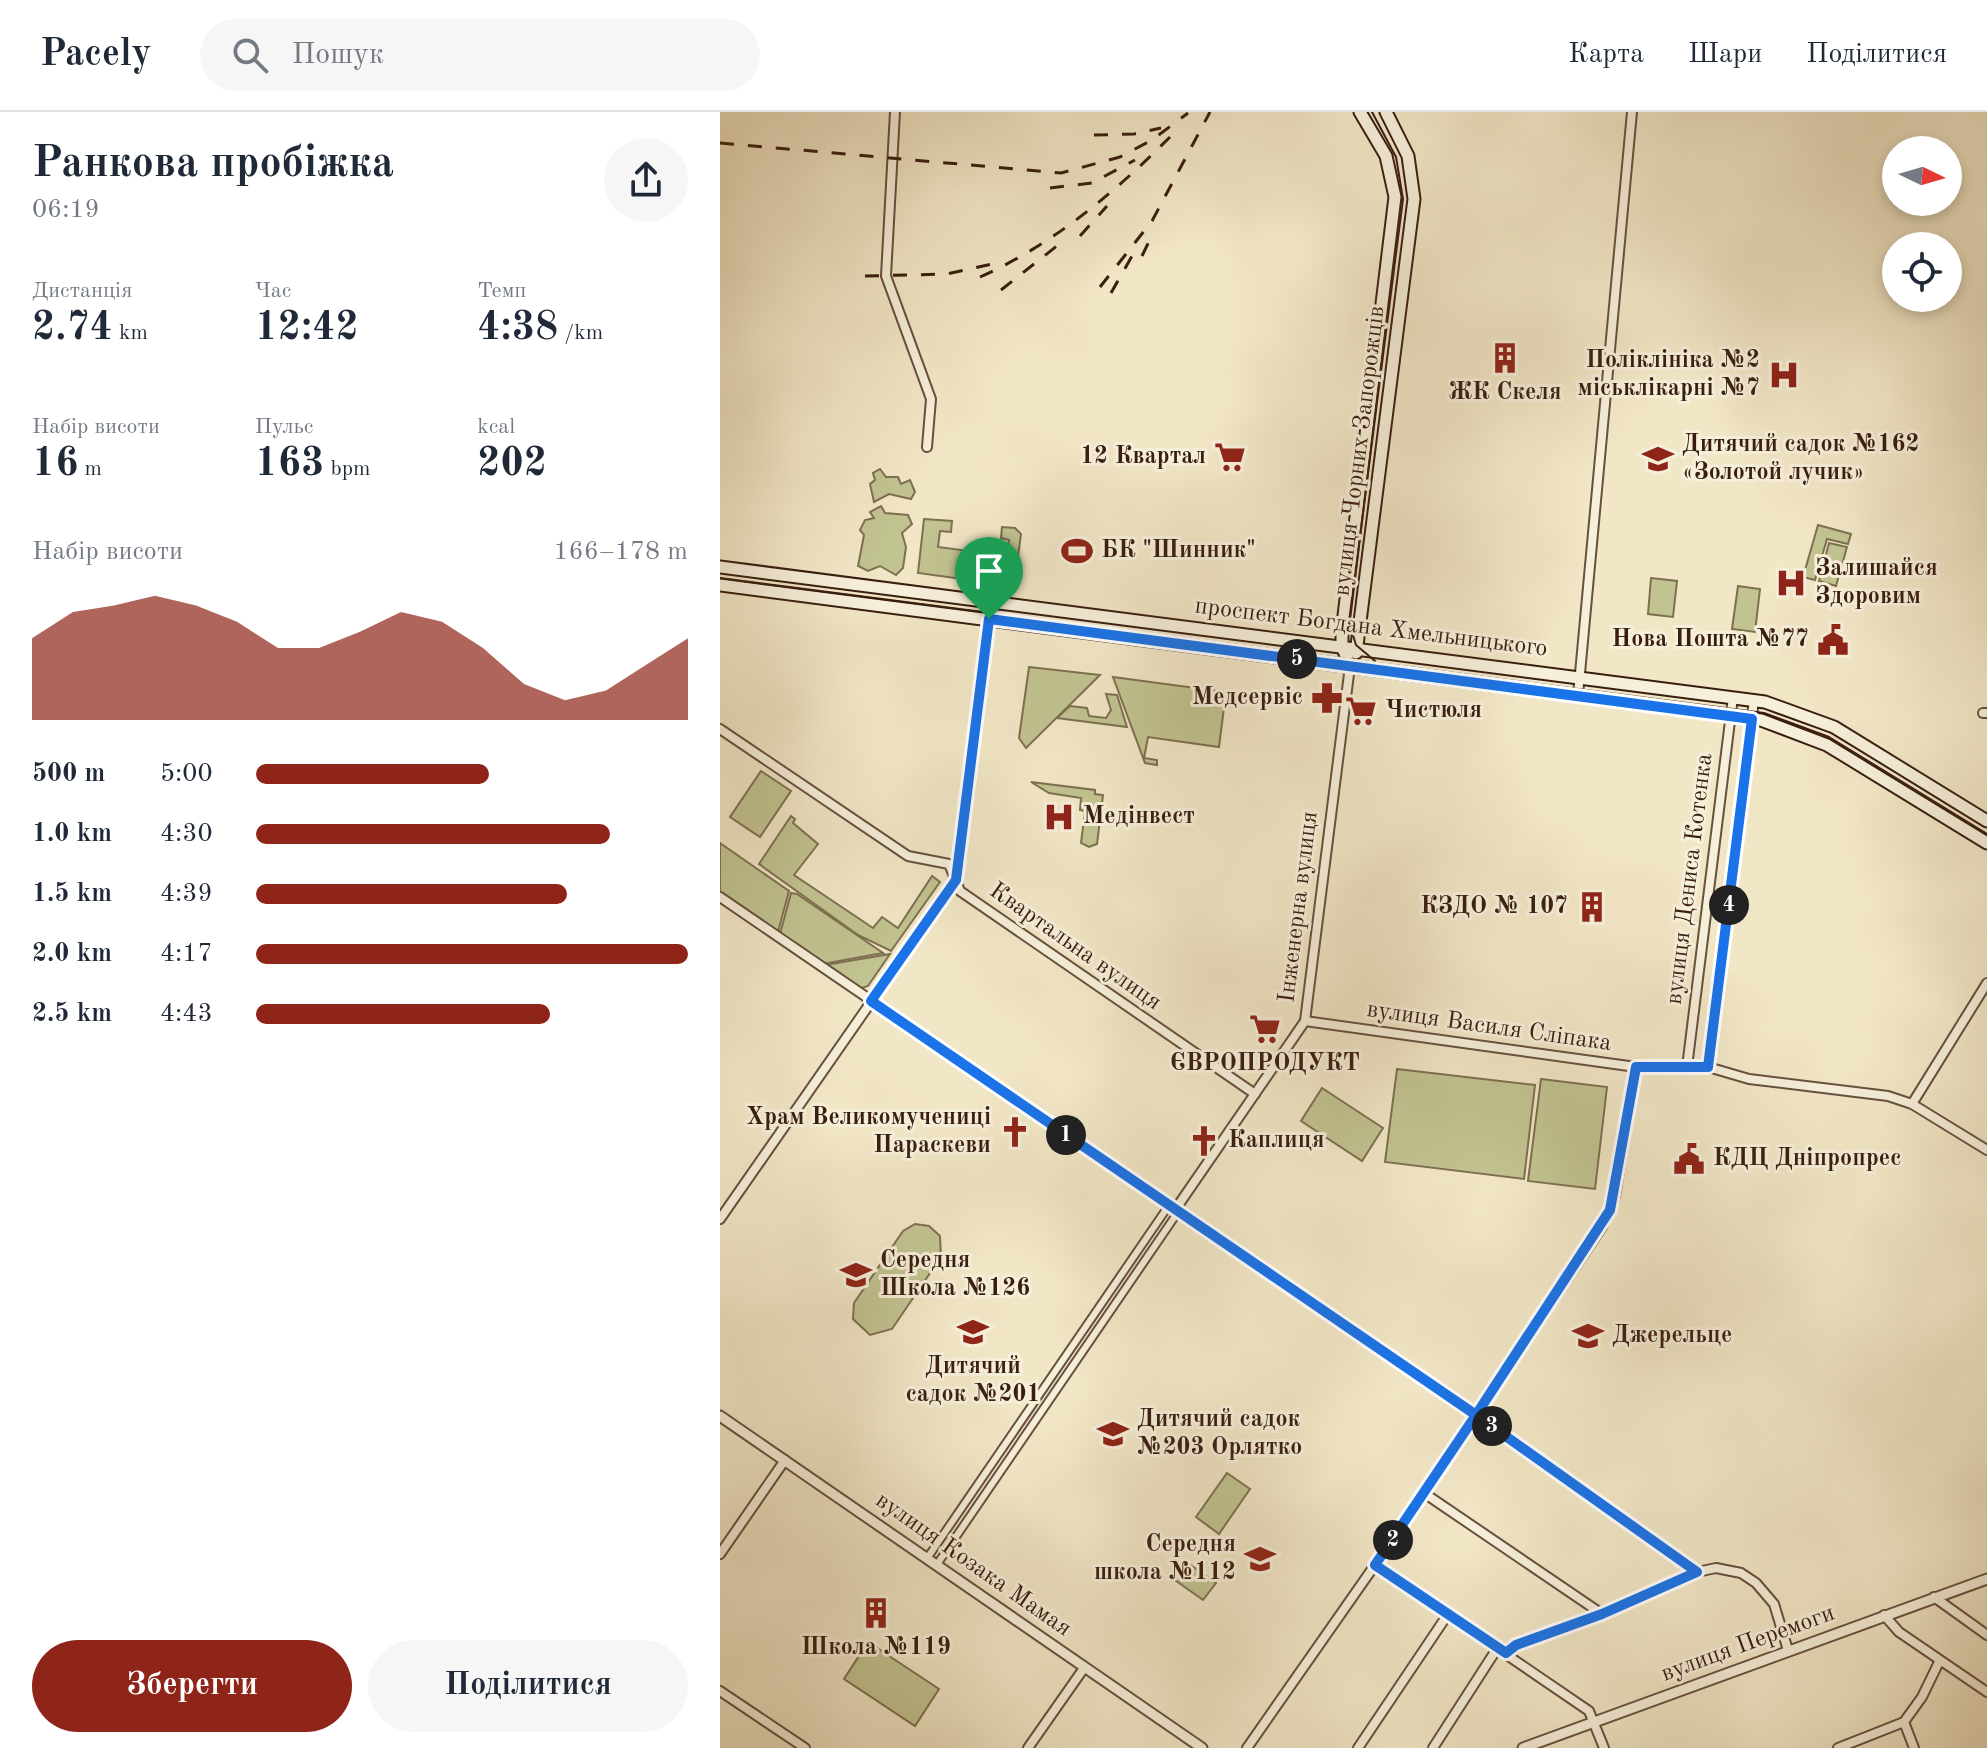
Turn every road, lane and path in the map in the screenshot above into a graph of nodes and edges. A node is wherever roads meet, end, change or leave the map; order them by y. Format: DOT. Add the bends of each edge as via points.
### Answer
graph roads {
  1 [pos="895,112"];
  2 [pos="1360,112"];
  3 [pos="1386,112"];
  4 [pos="1632,112"];
  5 [pos="927,447"];
  6 [pos="1354,532"];
  7 [pos="1371,534"];
  8 [pos="720,567"];
  9 [pos="720,585"];
  10 [pos="911,591"];
  11 [pos="992,602"];
  12 [pos="909,609"];
  13 [pos="989,619"];
  14 [pos="1200,628"];
  15 [pos="1198,646"];
  16 [pos="1342,646"];
  17 [pos="1358,648"];
  18 [pos="1350,666"];
  19 [pos="1580,677"];
  20 [pos="1578,695"];
  21 [pos="1733,697"];
  22 [pos="1754,700"];
  23 [pos="1731,715"];
  24 [pos="1752,719"];
  25 [pos="720,729"];
  26 [pos="1987,821"];
  27 [pos="1987,843"];
  28 [pos="956,880"];
  29 [pos="720,897"];
  30 [pos="1987,983"];
  31 [pos="1978,999"];
  32 [pos="871,1001"];
  33 [pos="1987,1005"];
  34 [pos="1305,1021"];
  35 [pos="1636,1067"];
  36 [pos="1687,1067"];
  37 [pos="1708,1067"];
  38 [pos="1255,1094"];
  39 [pos="1912,1104"];
  40 [pos="1987,1150"];
  41 [pos="1165,1203"];
  42 [pos="1176,1211"];
  43 [pos="720,1219"];
  44 [pos="1476,1415"];
  45 [pos="720,1416"];
  46 [pos="785,1460"];
  47 [pos="1424,1493"];
  48 [pos="720,1554"];
  49 [pos="928,1557"];
  50 [pos="938,1563"];
  51 [pos="1375,1565"];
  52 [pos="1697,1572"];
  53 [pos="1987,1579"];
  54 [pos="1934,1597"];
  55 [pos="1448,1614"];
  56 [pos="1602,1614"];
  57 [pos="1884,1615"];
  58 [pos="1987,1635"];
  59 [pos="1502,1650"];
  60 [pos="1788,1650"];
  61 [pos="1939,1662"];
  62 [pos="1084,1668"];
  63 [pos="720,1691"];
  64 [pos="1987,1692"];
  65 [pos="1594,1721"];
  66 [pos="1904,1722"];
  67 [pos="805,1748"];
  68 [pos="1028,1748"];
  69 [pos="1202,1748"];
  70 [pos="1247,1748"];
  71 [pos="1358,1748"];
  72 [pos="1433,1748"];
  73 [pos="1523,1748"];
  74 [pos="1604,1748"];
  75 [pos="1838,1748"];
  76 [pos="1914,1748"];
  1 -- 5 [label="street" via="886,276 931,399"];
  2 -- 6 [label="main road, вулиця Чорних Запорожців" via="1386,156 1395,197"];
  3 -- 7 [label="main road, вулиця Чорних Запорожців" via="1408,156 1414,199"];
  4 -- 19 [label="street"];
  6 -- 7 [label="main road"];
  6 -- 16 [label="main road, вулиця Чорних Запорожців"];
  7 -- 17 [label="main road, вулиця Чорних Запорожців"];
  8 -- 10 [label="main road, проспект Богдана Хмельницького"];
  9 -- 12 [label="main road, проспект Богдана Хмельницького"];
  10 -- 11 [label="main road, проспект Богдана Хмельницького"];
  10 -- 12 [label="street"];
  11 -- 13 [label="street"];
  11 -- 14 [label="main road, проспект Богдана Хмельницького"];
  12 -- 13 [label="main road, проспект Богдана Хмельницького"];
  13 -- 15 [label="main road, проспект Богдана Хмельницького"];
  13 -- 28 [label="street"];
  14 -- 15 [label="main road"];
  14 -- 16 [label="main road, проспект Богдана Хмельницького"];
  15 -- 18 [label="main road, проспект Богдана Хмельницького"];
  16 -- 17 [label="main road, проспект Богдана Хмельницького"];
  16 -- 18 [label="main road, вулиця Чорних Запорожців"];
  17 -- 18 [label="main road, вулиця Чорних Запорожців"];
  17 -- 19 [label="main road, проспект Богдана Хмельницького"];
  18 -- 20 [label="main road, проспект Богдана Хмельницького"];
  18 -- 34 [label="street, Інженерна вулиця"];
  19 -- 20 [label="street"];
  19 -- 21 [label="main road, проспект Богдана Хмельницького"];
  20 -- 23 [label="main road, проспект Богдана Хмельницького"];
  21 -- 22 [label="main road, проспект Богдана Хмельницького"];
  21 -- 23 [label="street, вулиця Дениса Котенка"];
  22 -- 24 [label="street, вулиця Дениса Котенка"];
  22 -- 26 [label="main road, проспект Богдана Хмельницького" via="1834,727"];
  23 -- 24 [label="main road, проспект Богдана Хмельницького"];
  23 -- 36 [label="street, вулиця Дениса Котенка"];
  24 -- 27 [label="main road, проспект Богдана Хмельницького" via="1827,745"];
  24 -- 37 [label="street, вулиця Дениса Котенка"];
  25 -- 28 [label="street, Квартальна вулиця" via="908,856 949,864"];
  28 -- 32 [label="street"];
  28 -- 38 [label="street, Квартальна вулиця" via="960,891"];
  29 -- 32 [label="street"];
  30 -- 31 [label="street"];
  31 -- 33 [label="street"];
  31 -- 39 [label="street"];
  32 -- 41 [label="street"];
  32 -- 43 [label="street"];
  34 -- 35 [label="street, вулиця Василя Сліпака"];
  34 -- 38 [label="street, Інженерна вулиця"];
  35 -- 36 [label="street, вулиця Василя Сліпака"];
  35 -- 44 [label="street" via="1610,1210"];
  36 -- 37 [label="street, вулиця Василя Сліпака"];
  37 -- 39 [label="street, вулиця Василя Сліпака" via="1749,1079 1888,1096"];
  38 -- 42 [label="street, Інженерна вулиця"];
  39 -- 40 [label="street, вулиця Василя Сліпака"];
  41 -- 42 [label="street"];
  41 -- 49 [label="street" via="1165,1211"];
  42 -- 44 [label="street"];
  42 -- 50 [label="street, Інженерна вулиця"];
  44 -- 47 [label="street"];
  44 -- 52 [label="street"];
  45 -- 46 [label="street, вулиця Козака Мамая"];
  46 -- 48 [label="street"];
  46 -- 49 [label="street, вулиця Козака Мамая"];
  47 -- 51 [label="street"];
  47 -- 56 [label="street"];
  49 -- 50 [label="street, вулиця Козака Мамая"];
  50 -- 62 [label="street, вулиця Козака Мамая"];
  51 -- 55 [label="street"];
  51 -- 70 [label="street"];
  52 -- 56 [label="street"];
  52 -- 60 [label="street" via="1716,1568 1741,1573 1756,1583 1774,1604"];
  53 -- 54 [label="street, вулиця Перемоги"];
  54 -- 57 [label="street, вулиця Перемоги"];
  54 -- 58 [label="street"];
  55 -- 59 [label="street"];
  55 -- 71 [label="street"];
  56 -- 59 [label="street"];
  57 -- 60 [label="street, вулиця Перемоги"];
  57 -- 61 [label="street"];
  59 -- 65 [label="street" via="1589,1711"];
  59 -- 72 [label="street"];
  60 -- 65 [label="street, вулиця Перемоги"];
  61 -- 64 [label="street"];
  61 -- 66 [label="street"];
  62 -- 68 [label="street"];
  62 -- 69 [label="street, вулиця Козака Мамая"];
  63 -- 67 [label="street"];
  65 -- 73 [label="street, вулиця Перемоги"];
  65 -- 74 [label="street"];
  66 -- 75 [label="street"];
  66 -- 76 [label="street"];
}
